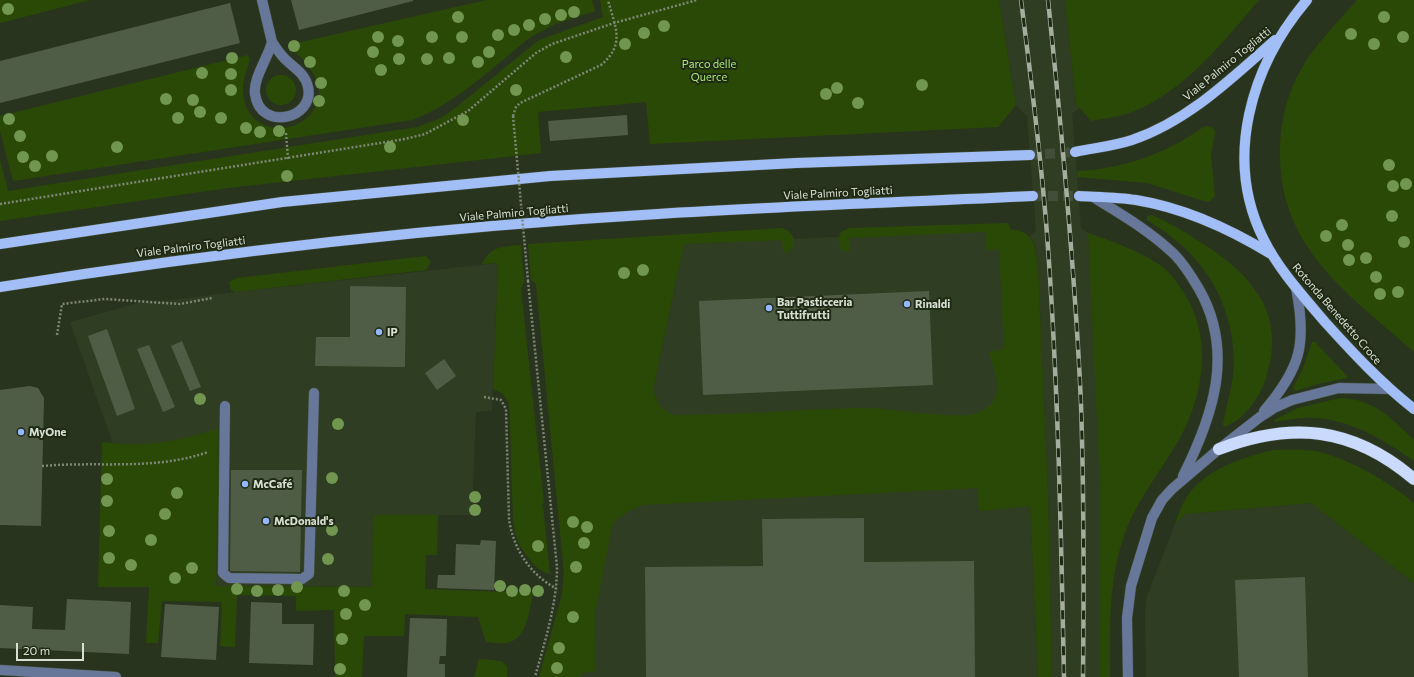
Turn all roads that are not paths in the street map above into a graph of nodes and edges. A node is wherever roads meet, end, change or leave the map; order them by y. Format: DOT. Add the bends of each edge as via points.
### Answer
graph roads {
  1 [pos="262,0"];
  2 [pos="1307,0"];
  3 [pos="1281,35"];
  4 [pos="272,42"];
  5 [pos="1075,152"];
  6 [pos="1030,155"];
  7 [pos="1033,196"];
  8 [pos="1079,196"];
  9 [pos="1093,197"];
  10 [pos="0,244"];
  11 [pos="1273,255"];
  12 [pos="0,287"];
  13 [pos="1296,288"];
  14 [pos="1390,389"];
  15 [pos="314,394"];
  16 [pos="225,406"];
  17 [pos="1414,409"];
  18 [pos="1260,417"];
  19 [pos="1219,449"];
  20 [pos="1414,479"];
  21 [pos="1181,480"];
  22 [pos="0,670"];
  23 [pos="116,677"];
  24 [pos="1128,677"];
  1 -- 4 [label="street"];
  2 -- 3 [label="main road, Rotonda Benedetto Croce"];
  3 -- 5 [label="main road, Viale Palmiro Togliatti" via="1226,83 1172,121 1132,140"];
  3 -- 11 [label="main road, Rotonda Benedetto Croce" via="1264,65 1257,84 1248,114 1245,147 1250,201 1263,239"];
  4 -- 4 [label="street" via="286,60 301,72 308,87 306,104 285,118 269,115 263,110 255,93 256,83"];
  6 -- 10 [label="main road" via="796,163 550,176 282,202"];
  7 -- 12 [label="main road, Viale Palmiro Togliatti" via="541,222 241,253 125,267"];
  8 -- 9 [label="main road"];
  9 -- 11 [label="main road" via="1137,200 1186,213 1228,230"];
  9 -- 21 [label="street" via="1156,237 1176,255 1191,275 1212,318 1217,340 1217,380 1199,444"];
  11 -- 13 [label="main road, Rotonda Benedetto Croce"];
  13 -- 14 [label="main road, Rotonda Benedetto Croce"];
  13 -- 18 [label="street" via="1302,334 1299,353 1291,374"];
  14 -- 17 [label="main road, Rotonda Benedetto Croce"];
  14 -- 18 [label="street" via="1339,388 1292,400"];
  15 -- 16 [label="street" via="309,574 302,578 228,578 223,573"];
  18 -- 19 [label="street"];
  19 -- 20 [label="highway" via="1258,436 1308,432 1350,440 1384,457"];
  19 -- 21 [label="street"];
  21 -- 24 [label="street" via="1162,500 1152,518 1131,586 1127,618"];
  22 -- 23 [label="street"];
}
